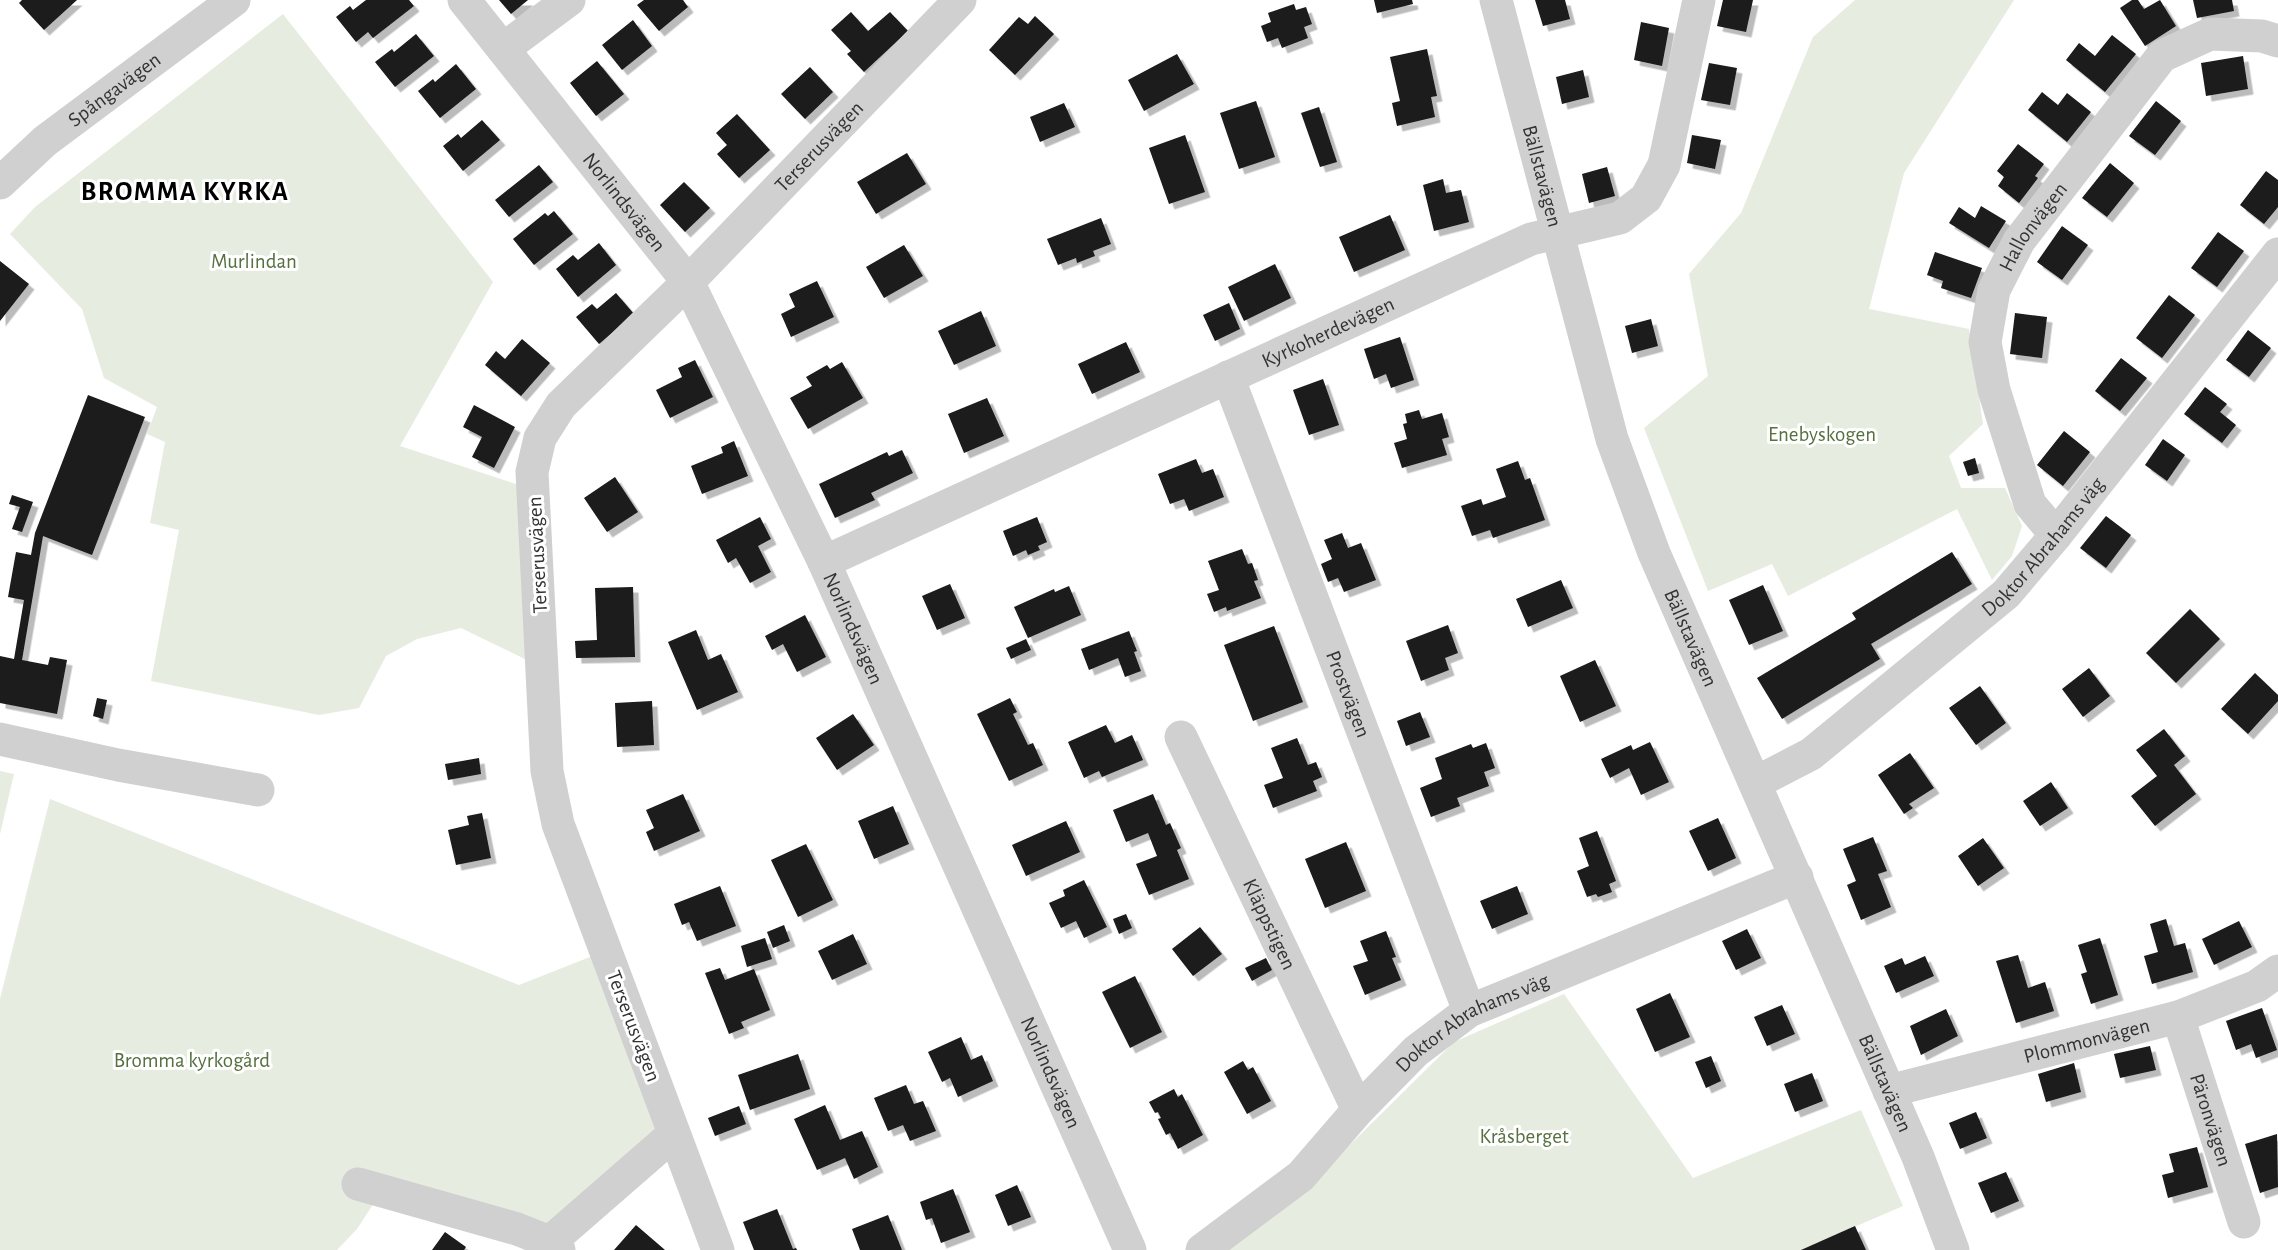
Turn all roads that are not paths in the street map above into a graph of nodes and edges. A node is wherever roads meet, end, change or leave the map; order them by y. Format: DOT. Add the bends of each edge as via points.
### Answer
graph roads {
  1 [pos="234,0"];
  2 [pos="464,0"];
  3 [pos="569,0"];
  4 [pos="960,0"];
  5 [pos="1496,0"];
  6 [pos="1699,0"];
  7 [pos="2278,41"];
  8 [pos="503,49"];
  9 [pos="0,183"];
  10 [pos="1556,232"];
  11 [pos="2278,254"];
  12 [pos="688,282"];
  13 [pos="1228,377"];
  14 [pos="2056,535"];
  15 [pos="824,562"];
  16 [pos="1181,737"];
  17 [pos="0,739"];
  18 [pos="1755,783"];
  19 [pos="258,790"];
  20 [pos="1797,877"];
  21 [pos="2278,971"];
  22 [pos="1469,1011"];
  23 [pos="2178,1017"];
  24 [pos="1889,1091"];
  25 [pos="1358,1110"];
  26 [pos="674,1134"];
  27 [pos="358,1184"];
  28 [pos="2244,1222"];
  29 [pos="512,1240"];
  30 [pos="554,1246"];
  31 [pos="718,1250"];
  32 [pos="1130,1250"];
  33 [pos="1202,1250"];
  34 [pos="1953,1250"];
  1 -- 9 [label="street, Spångavägen" via="45,141"];
  2 -- 8 [label="street, Norlindsvägen"];
  3 -- 8 [label="street"];
  4 -- 12 [label="street, Terserusvägen"];
  5 -- 10 [label="street, Bällstavägen"];
  6 -- 10 [label="street, Kyrkoherdevägen" via="1664,165 1646,198 1620,218"];
  7 -- 14 [label="street, Hallonvägen" via="2262,36 2210,34 2162,56 2019,241 1994,290 1985,342 1994,390 2030,504"];
  8 -- 12 [label="street, Norlindsvägen"];
  10 -- 13 [label="street, Kyrkoherdevägen" via="1531,239"];
  10 -- 18 [label="street, Bällstavägen" via="1611,439 1654,553"];
  11 -- 14 [label="street, Doktor Abrahams väg"];
  12 -- 15 [label="street, Norlindsvägen"];
  12 -- 26 [label="street, Terserusvägen" via="561,405 540,438 532,472 547,771 558,824"];
  13 -- 15 [label="street, Kyrkoherdevägen"];
  13 -- 22 [label="street, Prostvägen"];
  14 -- 18 [label="street, Doktor Abrahams väg" via="2006,594 1811,754"];
  15 -- 32 [label="street, Norlindsvägen"];
  16 -- 25 [label="street, Kläppstigen"];
  17 -- 19 [label="street"];
  18 -- 20 [label="street, Bällstavägen"];
  20 -- 22 [label="street, Doktor Abrahams väg"];
  20 -- 24 [label="street, Bällstavägen"];
  21 -- 23 [label="street, Plommonvägen" via="2257,986"];
  22 -- 25 [label="street, Doktor Abrahams väg" via="1416,1050"];
  23 -- 24 [label="street, Plommonvägen"];
  23 -- 28 [label="street, Päronvägen"];
  24 -- 34 [label="street, Bällstavägen"];
  25 -- 33 [label="street, Doktor Abrahams väg" via="1301,1176"];
  26 -- 30 [label="street"];
  26 -- 31 [label="street, Terserusvägen"];
  27 -- 29 [label="street"];
  29 -- 30 [label="street"];
}
